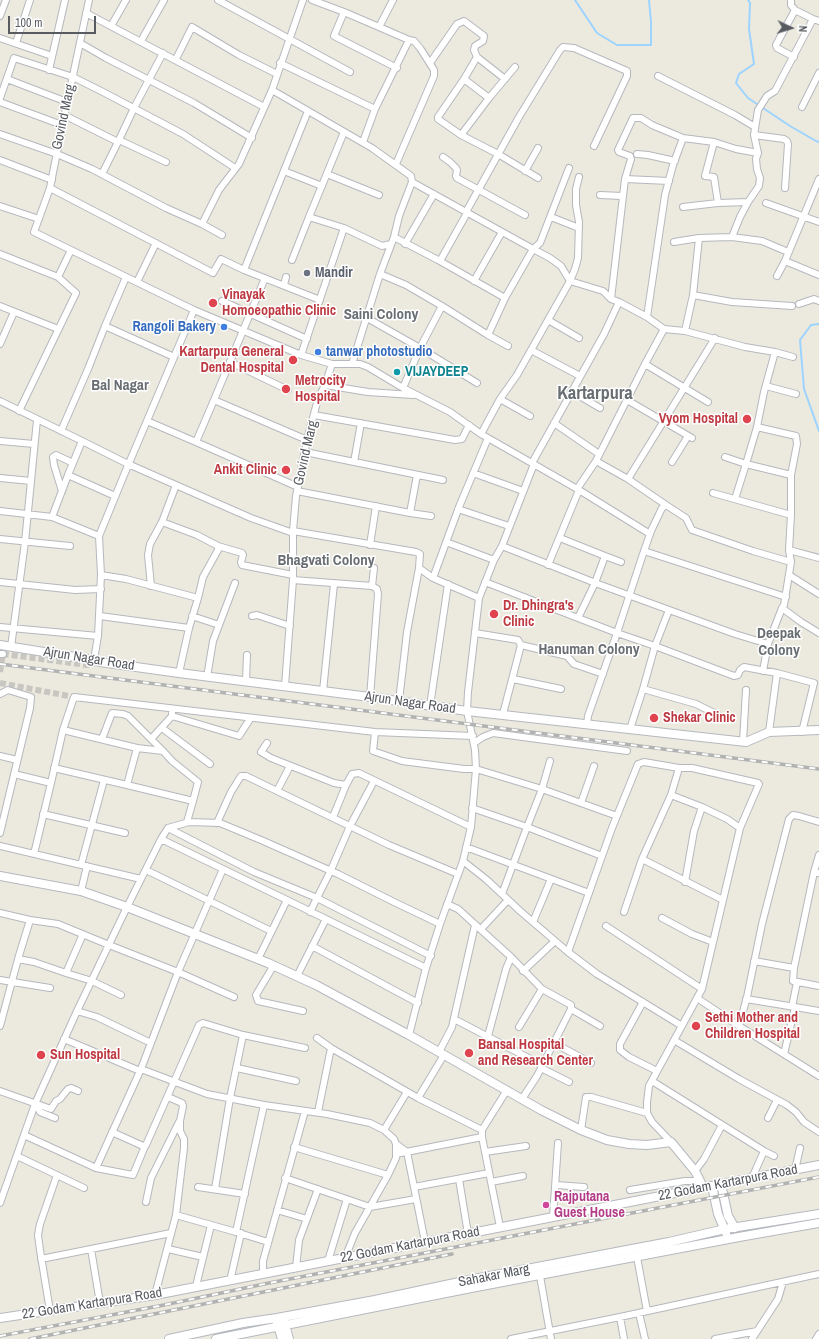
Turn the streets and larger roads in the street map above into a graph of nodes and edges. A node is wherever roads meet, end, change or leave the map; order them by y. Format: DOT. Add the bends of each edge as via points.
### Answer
graph roads {
  1 [pos="6,0"];
  2 [pos="30,0"];
  3 [pos="65,0"];
  4 [pos="89,0"];
  5 [pos="126,0"];
  6 [pos="164,0"];
  7 [pos="218,0"];
  8 [pos="303,0"];
  9 [pos="312,0"];
  10 [pos="791,0"];
  11 [pos="391,1"];
  12 [pos="795,10"];
  13 [pos="344,12"];
  14 [pos="86,13"];
  15 [pos="0,16"];
  16 [pos="816,20"];
  17 [pos="111,26"];
  18 [pos="379,28"];
  19 [pos="0,38"];
  20 [pos="290,38"];
  21 [pos="410,40"];
  22 [pos="141,41"];
  23 [pos="80,43"];
  24 [pos="16,44"];
  25 [pos="163,52"];
  26 [pos="52,56"];
  27 [pos="794,56"];
  28 [pos="477,57"];
  29 [pos="176,59"];
  30 [pos="280,63"];
  31 [pos="430,63"];
  32 [pos="515,67"];
  33 [pos="397,68"];
  34 [pos="49,70"];
  35 [pos="350,72"];
  36 [pos="819,72"];
  37 [pos="277,74"];
  38 [pos="658,76"];
  39 [pos="73,77"];
  40 [pos="7,79"];
  41 [pos="464,79"];
  42 [pos="505,79"];
  43 [pos="149,80"];
  44 [pos="272,90"];
  45 [pos="0,98"];
  46 [pos="489,98"];
  47 [pos="0,102"];
  48 [pos="67,102"];
  49 [pos="802,106"];
  50 [pos="264,107"];
  51 [pos="134,108"];
  52 [pos="375,109"];
  53 [pos="308,111"];
  54 [pos="64,115"];
  55 [pos="62,125"];
  56 [pos="755,127"];
  57 [pos="344,132"];
  58 [pos="0,134"];
  59 [pos="461,135"];
  60 [pos="754,135"];
  61 [pos="252,138"];
  62 [pos="683,138"];
  63 [pos="119,141"];
  64 [pos="363,142"];
  65 [pos="714,142"];
  66 [pos="594,146"];
  67 [pos="538,148"];
  68 [pos="758,152"];
  69 [pos="57,154"];
  70 [pos="498,154"];
  71 [pos="637,154"];
  72 [pos="442,158"];
  73 [pos="0,160"];
  74 [pos="675,161"];
  75 [pos="166,162"];
  76 [pos="396,164"];
  77 [pos="235,168"];
  78 [pos="569,168"];
  79 [pos="284,171"];
  80 [pos="525,171"];
  81 [pos="102,174"];
  82 [pos="327,174"];
  83 [pos="579,176"];
  84 [pos="538,178"];
  85 [pos="625,179"];
  86 [pos="819,179"];
  87 [pos="52,180"];
  88 [pos="669,181"];
  89 [pos="412,182"];
  90 [pos="322,186"];
  91 [pos="50,188"];
  92 [pos="785,188"];
  93 [pos="479,190"];
  94 [pos="434,194"];
  95 [pos="379,195"];
  96 [pos="600,195"];
  97 [pos="622,196"];
  98 [pos="748,202"];
  99 [pos="718,203"];
  100 [pos="766,203"];
  101 [pos="0,206"];
  102 [pos="683,207"];
  103 [pos="467,213"];
  104 [pos="525,215"];
  105 [pos="804,215"];
  106 [pos="309,217"];
  107 [pos="550,217"];
  108 [pos="39,219"];
  109 [pos="819,222"];
  110 [pos="202,224"];
  111 [pos="344,228"];
  112 [pos="579,228"];
  113 [pos="502,232"];
  114 [pos="222,235"];
  115 [pos="732,237"];
  116 [pos="699,238"];
  117 [pos="393,240"];
  118 [pos="674,242"];
  119 [pos="156,243"];
  120 [pos="405,244"];
  121 [pos="533,249"];
  122 [pos="71,250"];
  123 [pos="788,252"];
  124 [pos="0,254"];
  125 [pos="292,260"];
  126 [pos="440,261"];
  127 [pos="785,261"];
  128 [pos="244,270"];
  129 [pos="380,274"];
  130 [pos="819,275"];
  131 [pos="777,276"];
  132 [pos="58,277"];
  133 [pos="126,277"];
  134 [pos="286,277"];
  135 [pos="265,278"];
  136 [pos="474,281"];
  137 [pos="570,281"];
  138 [pos="137,282"];
  139 [pos="284,286"];
  140 [pos="693,295"];
  141 [pos="505,298"];
  142 [pos="611,299"];
  143 [pos="320,300"];
  144 [pos="222,301"];
  145 [pos="819,301"];
  146 [pos="620,302"];
  147 [pos="0,306"];
  148 [pos="442,306"];
  149 [pos="194,310"];
  150 [pos="14,312"];
  151 [pos="251,314"];
  152 [pos="647,317"];
  153 [pos="367,318"];
  154 [pos="548,320"];
  155 [pos="105,326"];
  156 [pos="58,329"];
  157 [pos="664,329"];
  158 [pos="244,331"];
  159 [pos="685,331"];
  160 [pos="488,335"];
  161 [pos="579,338"];
  162 [pos="714,338"];
  163 [pos="307,339"];
  164 [pos="0,344"];
  165 [pos="508,346"];
  166 [pos="420,348"];
  167 [pos="531,350"];
  168 [pos="775,352"];
  169 [pos="301,355"];
  170 [pos="174,357"];
  171 [pos="793,357"];
  172 [pos="230,362"];
  173 [pos="332,364"];
  174 [pos="352,364"];
  175 [pos="645,364"];
  176 [pos="580,376"];
  177 [pos="477,383"];
  178 [pos="325,385"];
  179 [pos="766,386"];
  180 [pos="403,388"];
  181 [pos="684,388"];
  182 [pos="288,390"];
  183 [pos="571,391"];
  184 [pos="796,394"];
  185 [pos="417,395"];
  186 [pos="500,399"];
  187 [pos="214,400"];
  188 [pos="627,400"];
  189 [pos="0,401"];
  190 [pos="708,402"];
  191 [pos="600,408"];
  192 [pos="19,411"];
  193 [pos="314,414"];
  194 [pos="530,416"];
  195 [pos="37,420"];
  196 [pos="147,421"];
  197 [pos="664,422"];
  198 [pos="554,423"];
  199 [pos="361,424"];
  200 [pos="469,425"];
  201 [pos="757,427"];
  202 [pos="61,431"];
  203 [pos="481,434"];
  204 [pos="488,438"];
  205 [pos="307,440"];
  206 [pos="0,441"];
  207 [pos="82,441"];
  208 [pos="196,442"];
  209 [pos="34,444"];
  210 [pos="305,452"];
  211 [pos="599,454"];
  212 [pos="725,457"];
  213 [pos="596,461"];
  214 [pos="354,462"];
  215 [pos="672,462"];
  216 [pos="73,463"];
  217 [pos="533,463"];
  218 [pos="128,464"];
  219 [pos="746,464"];
  220 [pos="474,473"];
  221 [pos="68,475"];
  222 [pos="417,475"];
  223 [pos="791,475"];
  224 [pos="0,478"];
  225 [pos="628,479"];
  226 [pos="443,480"];
  227 [pos="31,481"];
  228 [pos="176,485"];
  229 [pos="298,489"];
  230 [pos="578,490"];
  231 [pos="62,491"];
  232 [pos="523,491"];
  233 [pos="713,493"];
  234 [pos="115,496"];
  235 [pos="735,499"];
  236 [pos="376,506"];
  237 [pos="666,506"];
  238 [pos="458,509"];
  239 [pos="0,511"];
  240 [pos="27,513"];
  241 [pos="410,513"];
  242 [pos="431,516"];
  243 [pos="791,516"];
  244 [pos="52,517"];
  245 [pos="162,522"];
  246 [pos="509,526"];
  247 [pos="293,532"];
  248 [pos="650,534"];
  249 [pos="99,536"];
  250 [pos="560,538"];
  251 [pos="0,539"];
  252 [pos="25,542"];
  253 [pos="446,542"];
  254 [pos="370,545"];
  255 [pos="70,546"];
  256 [pos="218,546"];
  257 [pos="502,546"];
  258 [pos="789,550"];
  259 [pos="644,551"];
  260 [pos="605,556"];
  261 [pos="819,558"];
  262 [pos="494,560"];
  263 [pos="621,562"];
  264 [pos="791,562"];
  265 [pos="548,565"];
  266 [pos="374,568"];
  267 [pos="419,568"];
  268 [pos="101,575"];
  269 [pos="789,575"];
  270 [pos="293,578"];
  271 [pos="433,578"];
  272 [pos="0,582"];
  273 [pos="485,582"];
  274 [pos="595,583"];
  275 [pos="19,584"];
  276 [pos="234,584"];
  277 [pos="334,584"];
  278 [pos="448,584"];
  279 [pos="151,586"];
  280 [pos="372,586"];
  281 [pos="101,588"];
  282 [pos="819,594"];
  283 [pos="629,596"];
  284 [pos="786,597"];
  285 [pos="198,598"];
  286 [pos="479,598"];
  287 [pos="782,608"];
  288 [pos="670,610"];
  289 [pos="100,616"];
  290 [pos="192,616"];
  291 [pos="252,616"];
  292 [pos="578,618"];
  293 [pos="219,625"];
  294 [pos="290,626"];
  295 [pos="0,627"];
  296 [pos="189,628"];
  297 [pos="13,629"];
  298 [pos="475,633"];
  299 [pos="617,633"];
  300 [pos="819,633"];
  301 [pos="98,636"];
  302 [pos="768,644"];
  303 [pos="0,645"];
  304 [pos="521,645"];
  305 [pos="655,646"];
  306 [pos="11,647"];
  307 [pos="247,655"];
  308 [pos="94,660"];
  309 [pos="763,671"];
  310 [pos="179,673"];
  311 [pos="777,673"];
  312 [pos="603,674"];
  313 [pos="207,677"];
  314 [pos="512,679"];
  315 [pos="246,681"];
  316 [pos="284,686"];
  317 [pos="561,689"];
  318 [pos="643,689"];
  319 [pos="746,690"];
  320 [pos="323,691"];
  321 [pos="0,694"];
  322 [pos="370,696"];
  323 [pos="399,701"];
  324 [pos="430,706"];
  325 [pos="172,709"];
  326 [pos="467,711"];
  327 [pos="503,714"];
  328 [pos="172,716"];
  329 [pos="720,716"];
  330 [pos="250,718"];
  331 [pos="587,724"];
  332 [pos="162,728"];
  333 [pos="630,729"];
  334 [pos="63,730"];
  335 [pos="819,730"];
  336 [pos="375,732"];
  337 [pos="769,732"];
  338 [pos="802,732"];
  339 [pos="472,736"];
  340 [pos="102,739"];
  341 [pos="151,739"];
  342 [pos="743,742"];
  343 [pos="268,743"];
  344 [pos="474,743"];
  345 [pos="137,748"];
  346 [pos="163,750"];
  347 [pos="627,751"];
  348 [pos="0,756"];
  349 [pos="17,760"];
  350 [pos="550,761"];
  351 [pos="210,764"];
  352 [pos="290,766"];
  353 [pos="594,766"];
  354 [pos="54,768"];
  355 [pos="679,768"];
  356 [pos="476,769"];
  357 [pos="14,774"];
  358 [pos="104,780"];
  359 [pos="374,781"];
  360 [pos="51,783"];
  361 [pos="127,785"];
  362 [pos="346,785"];
  363 [pos="542,789"];
  364 [pos="277,792"];
  365 [pos="671,795"];
  366 [pos="193,801"];
  367 [pos="580,802"];
  368 [pos="702,807"];
  369 [pos="472,808"];
  370 [pos="43,814"];
  371 [pos="617,816"];
  372 [pos="333,817"];
  373 [pos="187,822"];
  374 [pos="819,822"];
  375 [pos="217,823"];
  376 [pos="92,824"];
  377 [pos="350,826"];
  378 [pos="471,827"];
  379 [pos="527,827"];
  380 [pos="168,828"];
  381 [pos="740,828"];
  382 [pos="0,833"];
  383 [pos="125,833"];
  384 [pos="161,839"];
  385 [pos="0,846"];
  386 [pos="466,847"];
  387 [pos="34,854"];
  388 [pos="819,855"];
  389 [pos="602,856"];
  390 [pos="463,860"];
  391 [pos="642,860"];
  392 [pos="512,865"];
  393 [pos="84,866"];
  394 [pos="223,869"];
  395 [pos="146,870"];
  396 [pos="331,870"];
  397 [pos="817,873"];
  398 [pos="458,874"];
  399 [pos="0,876"];
  400 [pos="141,879"];
  401 [pos="551,879"];
  402 [pos="685,882"];
  403 [pos="81,891"];
  404 [pos="589,893"];
  405 [pos="502,894"];
  406 [pos="317,898"];
  407 [pos="287,900"];
  408 [pos="508,900"];
  409 [pos="723,900"];
  410 [pos="209,901"];
  411 [pos="447,904"];
  412 [pos="127,908"];
  413 [pos="310,912"];
  414 [pos="624,912"];
  415 [pos="0,913"];
  416 [pos="662,918"];
  417 [pos="326,919"];
  418 [pos="30,920"];
  419 [pos="533,922"];
  420 [pos="440,924"];
  421 [pos="475,925"];
  422 [pos="606,926"];
  423 [pos="480,930"];
  424 [pos="271,931"];
  425 [pos="83,934"];
  426 [pos="195,934"];
  427 [pos="554,941"];
  428 [pos="713,942"];
  429 [pos="109,946"];
  430 [pos="312,946"];
  431 [pos="568,952"];
  432 [pos="431,956"];
  433 [pos="511,957"];
  434 [pos="18,959"];
  435 [pos="258,959"];
  436 [pos="754,961"];
  437 [pos="274,966"];
  438 [pos="426,968"];
  439 [pos="794,968"];
  440 [pos="523,970"];
  441 [pos="178,972"];
  442 [pos="66,973"];
  443 [pos="297,976"];
  444 [pos="0,980"];
  445 [pos="12,981"];
  446 [pos="92,981"];
  447 [pos="797,982"];
  448 [pos="819,986"];
  449 [pos="50,988"];
  450 [pos="542,989"];
  451 [pos="702,989"];
  452 [pos="121,995"];
  453 [pos="234,997"];
  454 [pos="697,998"];
  455 [pos="746,999"];
  456 [pos="643,1002"];
  457 [pos="418,1003"];
  458 [pos="793,1007"];
  459 [pos="571,1010"];
  460 [pos="78,1011"];
  461 [pos="303,1011"];
  462 [pos="819,1011"];
  463 [pos="454,1019"];
  464 [pos="0,1026"];
  465 [pos="600,1026"];
  466 [pos="682,1026"];
  467 [pos="739,1026"];
  468 [pos="520,1027"];
  469 [pos="243,1035"];
  470 [pos="409,1035"];
  471 [pos="488,1036"];
  472 [pos="317,1038"];
  473 [pos="64,1039"];
  474 [pos="674,1040"];
  475 [pos="151,1043"];
  476 [pos="554,1043"];
  477 [pos="305,1048"];
  478 [pos="331,1048"];
  479 [pos="442,1053"];
  480 [pos="784,1054"];
  481 [pos="591,1063"];
  482 [pos="541,1066"];
  483 [pos="236,1068"];
  484 [pos="141,1070"];
  485 [pos="657,1071"];
  486 [pos="819,1076"];
  487 [pos="175,1081"];
  488 [pos="296,1081"];
  489 [pos="652,1081"];
  490 [pos="569,1082"];
  491 [pos="507,1090"];
  492 [pos="0,1091"];
  493 [pos="78,1091"];
  494 [pos="407,1092"];
  495 [pos="168,1098"];
  496 [pos="230,1098"];
  497 [pos="418,1098"];
  498 [pos="522,1100"];
  499 [pos="777,1100"];
  500 [pos="37,1105"];
  501 [pos="264,1105"];
  502 [pos="305,1111"];
  503 [pos="318,1112"];
  504 [pos="648,1112"];
  505 [pos="55,1118"];
  506 [pos="768,1118"];
  507 [pos="180,1121"];
  508 [pos="722,1125"];
  509 [pos="384,1130"];
  510 [pos="482,1130"];
  511 [pos="581,1130"];
  512 [pos="112,1132"];
  513 [pos="819,1132"];
  514 [pos="24,1136"];
  515 [pos="482,1137"];
  516 [pos="671,1142"];
  517 [pos="558,1143"];
  518 [pos="396,1144"];
  519 [pos="145,1146"];
  520 [pos="526,1146"];
  521 [pos="294,1147"];
  522 [pos="800,1148"];
  523 [pos="764,1151"];
  524 [pos="407,1152"];
  525 [pos="485,1152"];
  526 [pos="396,1154"];
  527 [pos="17,1156"];
  528 [pos="774,1156"];
  529 [pos="819,1165"];
  530 [pos="96,1168"];
  531 [pos="795,1170"];
  532 [pos="695,1171"];
  533 [pos="489,1174"];
  534 [pos="58,1175"];
  535 [pos="388,1175"];
  536 [pos="523,1176"];
  537 [pos="285,1178"];
  538 [pos="752,1178"];
  539 [pos="459,1179"];
  540 [pos="491,1182"];
  541 [pos="721,1184"];
  542 [pos="556,1185"];
  543 [pos="705,1185"];
  544 [pos="414,1186"];
  545 [pos="2,1187"];
  546 [pos="198,1187"];
  547 [pos="584,1187"];
  548 [pos="84,1188"];
  549 [pos="318,1189"];
  550 [pos="215,1190"];
  551 [pos="630,1190"];
  552 [pos="245,1194"];
  553 [pos="347,1199"];
  554 [pos="416,1199"];
  555 [pos="146,1202"];
  556 [pos="0,1203"];
  557 [pos="370,1207"];
  558 [pos="277,1210"];
  559 [pos="176,1215"];
  560 [pos="819,1216"];
  561 [pos="553,1217"];
  562 [pos="307,1220"];
  563 [pos="819,1223"];
  564 [pos="211,1225"];
  565 [pos="500,1227"];
  566 [pos="735,1228"];
  567 [pos="725,1230"];
  568 [pos="239,1232"];
  569 [pos="171,1233"];
  570 [pos="468,1234"];
  571 [pos="729,1239"];
  572 [pos="268,1242"];
  573 [pos="425,1242"];
  574 [pos="91,1249"];
  575 [pos="168,1249"];
  576 [pos="203,1257"];
  577 [pos="637,1257"];
  578 [pos="345,1258"];
  579 [pos="41,1259"];
  580 [pos="328,1261"];
  581 [pos="296,1268"];
  582 [pos="263,1274"];
  583 [pos="819,1274"];
  584 [pos="540,1276"];
  585 [pos="230,1281"];
  586 [pos="782,1282"];
  587 [pos="197,1287"];
  588 [pos="155,1295"];
  589 [pos="100,1303"];
  590 [pos="50,1311"];
  591 [pos="648,1311"];
  592 [pos="639,1313"];
  593 [pos="280,1317"];
  594 [pos="620,1317"];
  595 [pos="0,1318"];
  596 [pos="282,1327"];
  597 [pos="550,1331"];
  598 [pos="756,1331"];
  599 [pos="819,1334"];
  600 [pos="528,1337"];
  601 [pos="169,1339"];
  602 [pos="216,1339"];
  603 [pos="282,1339"];
  604 [pos="289,1339"];
  605 [pos="511,1339"];
  606 [pos="551,1339"];
  607 [pos="624,1339"];
  608 [pos="645,1339"];
  609 [pos="715,1339"];
  610 [pos="752,1339"];
  611 [pos="816,1339"];
  1 -- 15 [label="street"];
  2 -- 24 [label="street"];
  3 -- 26 [label="street"];
  4 -- 14 [label="street, Govind Marg"];
  5 -- 17 [label="street"];
  6 -- 22 [label="street"];
  7 -- 20 [label="street"];
  8 -- 20 [label="street"];
  9 -- 13 [label="street"];
  10 -- 12 [label="street"];
  11 -- 18 [label="street"];
  12 -- 16 [label="street"];
  12 -- 27 [label="street" via="776,45 777,48"];
  13 -- 18 [label="street"];
  13 -- 33 [label="street" via="334,36"];
  14 -- 17 [label="street"];
  14 -- 23 [label="street, Govind Marg"];
  16 -- 27 [label="street"];
  17 -- 22 [label="street"];
  18 -- 21 [label="street"];
  19 -- 24 [label="street"];
  20 -- 30 [label="street"];
  20 -- 35 [label="street"];
  21 -- 31 [label="street" via="417,44"];
  21 -- 33 [label="street"];
  22 -- 25 [label="street"];
  23 -- 39 [label="street, Govind Marg"];
  23 -- 43 [label="street"];
  24 -- 26 [label="street"];
  25 -- 29 [label="street"];
  25 -- 43 [label="street"];
  26 -- 34 [label="street"];
  27 -- 56 [label="street" via="774,91 767,96 758,110"];
  28 -- 31 [label="street" via="475,46 483,41 484,36 464,21 457,24"];
  28 -- 41 [label="street"];
  28 -- 42 [label="street"];
  29 -- 37 [label="street" via="192,27"];
  29 -- 50 [label="street"];
  30 -- 37 [label="street"];
  30 -- 52 [label="street"];
  31 -- 76 [label="street" via="434,76"];
  32 -- 42 [label="street"];
  33 -- 52 [label="street"];
  34 -- 39 [label="street"];
  34 -- 40 [label="street" via="14,58"];
  36 -- 49 [label="street"];
  37 -- 44 [label="street"];
  38 -- 56 [label="street"];
  39 -- 48 [label="street, Govind Marg"];
  39 -- 51 [label="street"];
  40 -- 45 [label="street"];
  40 -- 48 [label="street"];
  41 -- 46 [label="street"];
  41 -- 59 [label="street" via="438,117 438,120"];
  42 -- 46 [label="street"];
  43 -- 51 [label="street"];
  43 -- 61 [label="street" via="194,103"];
  44 -- 50 [label="street"];
  44 -- 53 [label="street"];
  46 -- 59 [label="street"];
  47 -- 55 [label="street"];
  48 -- 54 [label="street, Govind Marg"];
  50 -- 61 [label="street"];
  51 -- 63 [label="street"];
  51 -- 77 [label="street" via="183,134"];
  52 -- 64 [label="street"];
  53 -- 57 [label="street"];
  53 -- 79 [label="street"];
  54 -- 55 [label="street, Govind Marg"];
  54 -- 63 [label="street"];
  55 -- 69 [label="street, Govind Marg"];
  56 -- 60 [label="street"];
  57 -- 64 [label="street"];
  57 -- 82 [label="street"];
  58 -- 69 [label="street"];
  59 -- 70 [label="street"];
  60 -- 68 [label="street"];
  60 -- 92 [label="street" via="787,141"];
  61 -- 77 [label="street"];
  62 -- 65 [label="street"];
  62 -- 74 [label="street"];
  62 -- 85 [label="street" via="641,118 633,118 618,150 630,156"];
  63 -- 75 [label="street"];
  63 -- 81 [label="street"];
  64 -- 76 [label="street"];
  65 -- 68 [label="street"];
  65 -- 99 [label="street" via="705,176 714,177"];
  66 -- 70 [label="street" via="627,76 627,71 574,48 563,47"];
  67 -- 80 [label="street"];
  68 -- 98 [label="street" via="756,159 759,186"];
  69 -- 81 [label="street"];
  69 -- 87 [label="street, Govind Marg"];
  70 -- 80 [label="street"];
  70 -- 93 [label="street"];
  71 -- 74 [label="street"];
  72 -- 93 [label="street" via="456,168 457,178"];
  73 -- 87 [label="street"];
  74 -- 88 [label="street"];
  76 -- 89 [label="street" via="411,176"];
  77 -- 110 [label="street" via="219,190"];
  78 -- 107 [label="street"];
  79 -- 90 [label="street"];
  79 -- 128 [label="street"];
  80 -- 84 [label="street"];
  81 -- 110 [label="street"];
  82 -- 90 [label="street"];
  82 -- 95 [label="street"];
  83 -- 112 [label="street" via="576,189"];
  85 -- 88 [label="street"];
  85 -- 97 [label="street"];
  86 -- 105 [label="street"];
  87 -- 91 [label="street, Govind Marg"];
  88 -- 152 [label="street"];
  89 -- 94 [label="street"];
  89 -- 117 [label="street" via="398,216"];
  90 -- 106 [label="street"];
  91 -- 108 [label="street, Govind Marg"];
  91 -- 119 [label="street"];
  93 -- 103 [label="street"];
  93 -- 104 [label="street"];
  94 -- 103 [label="street"];
  94 -- 120 [label="street"];
  96 -- 97 [label="street"];
  97 -- 142 [label="street"];
  98 -- 99 [label="street"];
  98 -- 115 [label="street"];
  99 -- 102 [label="street"];
  100 -- 105 [label="street"];
  101 -- 108 [label="street"];
  103 -- 113 [label="street"];
  103 -- 126 [label="street"];
  105 -- 109 [label="street"];
  105 -- 123 [label="street"];
  106 -- 111 [label="street"];
  106 -- 125 [label="street"];
  107 -- 112 [label="street"];
  107 -- 121 [label="street" via="540,243"];
  108 -- 122 [label="street, Govind Marg" via="34,232"];
  110 -- 114 [label="street"];
  111 -- 117 [label="street" via="382,246"];
  111 -- 143 [label="street"];
  112 -- 137 [label="street" via="578,258"];
  113 -- 121 [label="street"];
  113 -- 136 [label="street"];
  115 -- 116 [label="street"];
  115 -- 123 [label="street" via="762,241"];
  116 -- 118 [label="street"];
  116 -- 140 [label="street"];
  117 -- 120 [label="street"];
  117 -- 129 [label="street"];
  119 -- 128 [label="street" via="213,273 220,259"];
  119 -- 138 [label="street"];
  120 -- 126 [label="street"];
  121 -- 137 [label="street" via="561,266"];
  121 -- 141 [label="street"];
  122 -- 132 [label="street"];
  122 -- 133 [label="street"];
  123 -- 127 [label="street"];
  124 -- 132 [label="street"];
  126 -- 136 [label="street"];
  127 -- 130 [label="street"];
  127 -- 131 [label="street"];
  128 -- 135 [label="street"];
  129 -- 148 [label="street" via="406,285"];
  129 -- 153 [label="street"];
  132 -- 156 [label="street" via="76,293"];
  133 -- 138 [label="street"];
  133 -- 155 [label="street"];
  134 -- 139 [label="street"];
  135 -- 139 [label="street"];
  135 -- 151 [label="street"];
  136 -- 141 [label="street"];
  137 -- 142 [label="street" via="603,291"];
  137 -- 154 [label="street"];
  138 -- 149 [label="street"];
  139 -- 143 [label="street"];
  140 -- 145 [label="street" via="732,302 796,305 814,299"];
  140 -- 159 [label="street"];
  141 -- 160 [label="street"];
  142 -- 146 [label="street"];
  143 -- 163 [label="street"];
  144 -- 151 [label="street"];
  146 -- 152 [label="street"];
  146 -- 176 [label="street"];
  147 -- 150 [label="street"];
  148 -- 160 [label="street"];
  148 -- 166 [label="street"];
  149 -- 158 [label="street"];
  149 -- 170 [label="street"];
  150 -- 156 [label="street"];
  150 -- 164 [label="street"];
  151 -- 158 [label="street"];
  151 -- 163 [label="street"];
  152 -- 157 [label="street"];
  153 -- 166 [label="street"];
  153 -- 174 [label="street"];
  154 -- 161 [label="street"];
  154 -- 167 [label="street"];
  155 -- 170 [label="street"];
  155 -- 202 [label="street"];
  156 -- 192 [label="street"];
  157 -- 159 [label="street"];
  157 -- 175 [label="street"];
  158 -- 169 [label="street"];
  158 -- 172 [label="street"];
  159 -- 162 [label="street"];
  160 -- 165 [label="street"];
  162 -- 168 [label="street"];
  162 -- 181 [label="street"];
  163 -- 169 [label="street"];
  166 -- 177 [label="street"];
  166 -- 180 [label="street"];
  167 -- 176 [label="street"];
  167 -- 186 [label="street"];
  168 -- 171 [label="street"];
  168 -- 179 [label="street"];
  169 -- 173 [label="street"];
  170 -- 196 [label="street"];
  172 -- 182 [label="street"];
  172 -- 187 [label="street"];
  173 -- 174 [label="street"];
  173 -- 178 [label="street, Govind Marg"];
  174 -- 180 [label="street" via="360,364"];
  175 -- 181 [label="street"];
  175 -- 188 [label="street"];
  176 -- 183 [label="street"];
  178 -- 185 [label="street" via="368,392"];
  178 -- 193 [label="street, Govind Marg"];
  179 -- 184 [label="street"];
  179 -- 201 [label="street"];
  180 -- 185 [label="street"];
  181 -- 190 [label="street"];
  181 -- 197 [label="street"];
  183 -- 191 [label="street"];
  183 -- 198 [label="street"];
  185 -- 200 [label="street"];
  186 -- 194 [label="street"];
  186 -- 203 [label="street"];
  187 -- 205 [label="street"];
  187 -- 208 [label="street"];
  188 -- 197 [label="street"];
  188 -- 211 [label="street"];
  189 -- 192 [label="street"];
  192 -- 195 [label="street"];
  193 -- 199 [label="street"];
  193 -- 205 [label="street, Govind Marg"];
  195 -- 202 [label="street"];
  195 -- 209 [label="street"];
  196 -- 208 [label="street"];
  196 -- 218 [label="street"];
  197 -- 215 [label="street" via="690,437"];
  197 -- 225 [label="street"];
  198 -- 211 [label="street"];
  198 -- 217 [label="street"];
  199 -- 200 [label="street" via="455,440 462,439"];
  199 -- 214 [label="street"];
  200 -- 203 [label="street"];
  201 -- 219 [label="street"];
  201 -- 223 [label="street" via="796,436 797,444"];
  202 -- 207 [label="street"];
  203 -- 204 [label="street"];
  204 -- 217 [label="street"];
  204 -- 220 [label="street"];
  205 -- 210 [label="street, Govind Marg"];
  206 -- 209 [label="street"];
  207 -- 216 [label="street"];
  207 -- 218 [label="street"];
  208 -- 229 [label="street"];
  209 -- 227 [label="street"];
  210 -- 214 [label="street"];
  210 -- 229 [label="street, Govind Marg"];
  211 -- 213 [label="street"];
  212 -- 219 [label="street"];
  213 -- 225 [label="street"];
  213 -- 230 [label="street"];
  214 -- 222 [label="street"];
  216 -- 221 [label="street"];
  216 -- 231 [label="street" via="56,455 53,457"];
  217 -- 230 [label="street"];
  217 -- 232 [label="street"];
  218 -- 228 [label="street"];
  218 -- 234 [label="street"];
  219 -- 223 [label="street"];
  219 -- 235 [label="street"];
  220 -- 232 [label="street"];
  220 -- 238 [label="street"];
  221 -- 231 [label="street"];
  221 -- 234 [label="street"];
  222 -- 226 [label="street"];
  222 -- 241 [label="street"];
  223 -- 243 [label="street"];
  224 -- 227 [label="street"];
  225 -- 237 [label="street"];
  227 -- 240 [label="street"];
  228 -- 245 [label="street"];
  228 -- 247 [label="street" via="251,518"];
  229 -- 236 [label="street"];
  229 -- 247 [label="street, Govind Marg"];
  230 -- 248 [label="street"];
  230 -- 250 [label="street"];
  231 -- 244 [label="street"];
  232 -- 246 [label="street"];
  233 -- 235 [label="street"];
  234 -- 249 [label="street"];
  235 -- 243 [label="street"];
  236 -- 241 [label="street"];
  236 -- 254 [label="street"];
  237 -- 248 [label="street" via="662,508"];
  237 -- 264 [label="street" via="686,518 692,530"];
  238 -- 246 [label="street"];
  238 -- 253 [label="street"];
  239 -- 240 [label="street"];
  240 -- 244 [label="street"];
  240 -- 252 [label="street"];
  241 -- 242 [label="street"];
  243 -- 258 [label="street"];
  244 -- 249 [label="street"];
  245 -- 256 [label="street"];
  245 -- 279 [label="street" via="150,544 148,555"];
  246 -- 257 [label="street"];
  247 -- 254 [label="street"];
  247 -- 270 [label="street, Govind Marg"];
  248 -- 259 [label="street"];
  249 -- 268 [label="street"];
  250 -- 260 [label="street"];
  250 -- 265 [label="street"];
  251 -- 252 [label="street"];
  252 -- 255 [label="street"];
  252 -- 275 [label="street"];
  253 -- 262 [label="street"];
  253 -- 271 [label="street"];
  254 -- 267 [label="street" via="416,552 420,554"];
  256 -- 270 [label="street" via="242,553 242,565"];
  256 -- 285 [label="street" via="203,577"];
  257 -- 262 [label="street"];
  257 -- 265 [label="street"];
  258 -- 261 [label="street"];
  258 -- 264 [label="street"];
  259 -- 283 [label="street"];
  259 -- 284 [label="street"];
  260 -- 263 [label="street"];
  260 -- 274 [label="street"];
  262 -- 273 [label="street"];
  264 -- 269 [label="street"];
  265 -- 274 [label="street"];
  266 -- 280 [label="street"];
  267 -- 271 [label="street"];
  267 -- 323 [label="street" via="407,632"];
  268 -- 279 [label="street"];
  268 -- 281 [label="street"];
  269 -- 282 [label="street"];
  269 -- 284 [label="street"];
  270 -- 277 [label="street"];
  270 -- 294 [label="street, Govind Marg"];
  271 -- 278 [label="street"];
  272 -- 275 [label="street"];
  273 -- 286 [label="street"];
  273 -- 292 [label="street"];
  274 -- 283 [label="street"];
  274 -- 292 [label="street"];
  275 -- 281 [label="street" via="75,590"];
  275 -- 297 [label="street"];
  276 -- 293 [label="street"];
  277 -- 280 [label="street"];
  277 -- 320 [label="street"];
  278 -- 286 [label="street"];
  278 -- 324 [label="street"];
  279 -- 285 [label="street"];
  280 -- 322 [label="street" via="377,589 378,594"];
  281 -- 289 [label="street"];
  283 -- 288 [label="street"];
  283 -- 299 [label="street"];
  284 -- 287 [label="street"];
  285 -- 290 [label="street"];
  286 -- 298 [label="street"];
  287 -- 300 [label="street"];
  287 -- 302 [label="street"];
  288 -- 302 [label="street"];
  288 -- 305 [label="street"];
  289 -- 296 [label="street"];
  289 -- 301 [label="street"];
  290 -- 293 [label="street"];
  290 -- 296 [label="street"];
  291 -- 294 [label="street" via="257,615"];
  292 -- 299 [label="street"];
  293 -- 313 [label="street" via="213,641"];
  294 -- 316 [label="street, Govind Marg"];
  295 -- 297 [label="street"];
  296 -- 310 [label="street"];
  297 -- 301 [label="street"];
  297 -- 306 [label="street"];
  298 -- 304 [label="street" via="518,640"];
  298 -- 326 [label="street"];
  299 -- 305 [label="street"];
  299 -- 312 [label="street"];
  301 -- 308 [label="street"];
  302 -- 309 [label="street"];
  303 -- 306 [label="street, Ajrun Nagar Road"];
  304 -- 312 [label="street" via="568,656 574,664"];
  304 -- 314 [label="street"];
  305 -- 309 [label="street" via="734,676 738,676 742,668"];
  305 -- 318 [label="street"];
  306 -- 308 [label="street, Ajrun Nagar Road"];
  307 -- 315 [label="street"];
  308 -- 310 [label="street, Ajrun Nagar Road"];
  309 -- 311 [label="street"];
  310 -- 313 [label="street, Ajrun Nagar Road"];
  311 -- 337 [label="street"];
  311 -- 338 [label="street" via="814,683"];
  312 -- 331 [label="street"];
  313 -- 315 [label="street, Ajrun Nagar Road"];
  314 -- 317 [label="street"];
  314 -- 327 [label="street"];
  315 -- 316 [label="street, Ajrun Nagar Road"];
  316 -- 320 [label="street, Ajrun Nagar Road"];
  318 -- 329 [label="street" via="696,704"];
  318 -- 333 [label="street"];
  319 -- 342 [label="street"];
  320 -- 322 [label="street, Ajrun Nagar Road"];
  321 -- 349 [label="street" via="8,690 31,697"];
  322 -- 323 [label="street, Ajrun Nagar Road"];
  323 -- 324 [label="street, Ajrun Nagar Road"];
  324 -- 326 [label="street, Ajrun Nagar Road"];
  325 -- 328 [label="street"];
  325 -- 330 [label="street"];
  325 -- 334 [label="street" via="74,697"];
  326 -- 327 [label="street, Ajrun Nagar Road"];
  326 -- 339 [label="street"];
  327 -- 331 [label="street, Ajrun Nagar Road"];
  328 -- 330 [label="street" via="239,736"];
  328 -- 332 [label="street"];
  330 -- 336 [label="street"];
  331 -- 333 [label="street, Ajrun Nagar Road"];
  332 -- 341 [label="street"];
  332 -- 351 [label="street"];
  333 -- 342 [label="street, Ajrun Nagar Road"];
  334 -- 340 [label="street"];
  334 -- 354 [label="street"];
  335 -- 338 [label="street, Ajrun Nagar Road"];
  336 -- 339 [label="street"];
  336 -- 356 [label="street" via="373,751 402,760"];
  337 -- 338 [label="street, Ajrun Nagar Road"];
  337 -- 342 [label="street, Ajrun Nagar Road"];
  339 -- 344 [label="street"];
  340 -- 341 [label="street" via="112,713 128,716"];
  340 -- 345 [label="street"];
  341 -- 346 [label="street"];
  343 -- 352 [label="street" via="261,752"];
  344 -- 347 [label="street" via="493,733"];
  344 -- 356 [label="street"];
  345 -- 346 [label="street"];
  345 -- 361 [label="street"];
  346 -- 366 [label="street" via="172,761 198,782"];
  348 -- 349 [label="street"];
  349 -- 357 [label="street"];
  350 -- 363 [label="street"];
  352 -- 362 [label="street"];
  352 -- 364 [label="street"];
  353 -- 367 [label="street"];
  354 -- 358 [label="street"];
  354 -- 360 [label="street"];
  355 -- 365 [label="street"];
  355 -- 371 [label="street" via="644,762 638,764"];
  355 -- 381 [label="street" via="692,768 758,783"];
  356 -- 363 [label="street"];
  356 -- 369 [label="street"];
  357 -- 360 [label="street"];
  357 -- 382 [label="street"];
  358 -- 361 [label="street"];
  358 -- 376 [label="street"];
  359 -- 362 [label="street" via="359,773 352,774"];
  359 -- 377 [label="street"];
  359 -- 378 [label="street"];
  360 -- 370 [label="street"];
  361 -- 366 [label="street"];
  362 -- 372 [label="street"];
  363 -- 367 [label="street"];
  363 -- 379 [label="street"];
  364 -- 372 [label="street"];
  364 -- 375 [label="street" via="246,776 241,776"];
  365 -- 368 [label="street"];
  365 -- 391 [label="street"];
  366 -- 373 [label="street"];
  367 -- 371 [label="street"];
  368 -- 381 [label="street"];
  368 -- 402 [label="street" via="694,831"];
  369 -- 378 [label="street"];
  369 -- 379 [label="street"];
  370 -- 376 [label="street"];
  370 -- 387 [label="street"];
  371 -- 389 [label="street"];
  372 -- 377 [label="street"];
  373 -- 375 [label="street"];
  373 -- 380 [label="street"];
  374 -- 436 [label="street" via="793,815 789,819"];
  375 -- 396 [label="street"];
  376 -- 383 [label="street"];
  376 -- 393 [label="street"];
  377 -- 396 [label="street"];
  377 -- 398 [label="street"];
  378 -- 386 [label="street"];
  379 -- 389 [label="street"];
  379 -- 392 [label="street"];
  380 -- 384 [label="street"];
  380 -- 406 [label="street" via="254,872"];
  381 -- 409 [label="street"];
  384 -- 394 [label="street"];
  384 -- 395 [label="street"];
  385 -- 387 [label="street"];
  386 -- 390 [label="street"];
  386 -- 392 [label="street"];
  387 -- 393 [label="street"];
  388 -- 397 [label="street"];
  389 -- 404 [label="street"];
  390 -- 398 [label="street"];
  390 -- 405 [label="street"];
  391 -- 402 [label="street"];
  391 -- 414 [label="street"];
  392 -- 401 [label="street"];
  392 -- 405 [label="street"];
  393 -- 400 [label="street"];
  393 -- 403 [label="street"];
  394 -- 407 [label="street"];
  394 -- 410 [label="street"];
  395 -- 400 [label="street"];
  395 -- 410 [label="street"];
  396 -- 406 [label="street"];
  396 -- 420 [label="street"];
  397 -- 439 [label="street"];
  398 -- 411 [label="street"];
  399 -- 403 [label="street"];
  400 -- 412 [label="street"];
  401 -- 404 [label="street"];
  401 -- 419 [label="street"];
  402 -- 409 [label="street"];
  403 -- 412 [label="street"];
  404 -- 431 [label="street"];
  405 -- 408 [label="street"];
  406 -- 413 [label="street"];
  406 -- 432 [label="street"];
  407 -- 413 [label="street"];
  407 -- 424 [label="street"];
  408 -- 419 [label="street"];
  408 -- 423 [label="street"];
  409 -- 428 [label="street"];
  410 -- 424 [label="street"];
  410 -- 426 [label="street"];
  411 -- 420 [label="street"];
  411 -- 421 [label="street" via="458,909"];
  412 -- 426 [label="street"];
  412 -- 429 [label="street"];
  413 -- 417 [label="street"];
  415 -- 418 [label="street"];
  416 -- 428 [label="street"];
  417 -- 430 [label="street"];
  417 -- 438 [label="street"];
  418 -- 425 [label="street" via="58,924"];
  418 -- 434 [label="street"];
  419 -- 427 [label="street"];
  420 -- 432 [label="street"];
  421 -- 423 [label="street"];
  421 -- 463 [label="street"];
  422 -- 451 [label="street"];
  423 -- 433 [label="street"];
  424 -- 435 [label="street"];
  425 -- 429 [label="street"];
  425 -- 442 [label="street"];
  426 -- 435 [label="street"];
  426 -- 441 [label="street"];
  427 -- 431 [label="street"];
  427 -- 440 [label="street"];
  428 -- 451 [label="street"];
  429 -- 441 [label="street"];
  429 -- 446 [label="street"];
  430 -- 443 [label="street"];
  430 -- 457 [label="street"];
  431 -- 456 [label="street" via="597,974"];
  432 -- 438 [label="street"];
  433 -- 440 [label="street"];
  433 -- 471 [label="street"];
  434 -- 442 [label="street"];
  434 -- 445 [label="street"];
  435 -- 437 [label="street"];
  436 -- 439 [label="street"];
  436 -- 455 [label="street"];
  437 -- 443 [label="street"];
  437 -- 461 [label="street" via="256,995 258,1001"];
  438 -- 457 [label="street"];
  439 -- 447 [label="street" via="793,981"];
  440 -- 450 [label="street"];
  441 -- 453 [label="street"];
  441 -- 475 [label="street"];
  442 -- 446 [label="street"];
  443 -- 470 [label="street"];
  444 -- 445 [label="street"];
  445 -- 449 [label="street"];
  445 -- 464 [label="street"];
  446 -- 452 [label="street"];
  446 -- 460 [label="street"];
  447 -- 448 [label="street"];
  447 -- 458 [label="street"];
  450 -- 459 [label="street" via="571,1005"];
  450 -- 468 [label="street"];
  451 -- 454 [label="street"];
  454 -- 466 [label="street"];
  454 -- 467 [label="street"];
  455 -- 458 [label="street"];
  455 -- 467 [label="street"];
  456 -- 466 [label="street"];
  456 -- 485 [label="street" via="620,1044 620,1050"];
  457 -- 470 [label="street"];
  458 -- 462 [label="street"];
  458 -- 480 [label="street"];
  459 -- 465 [label="street"];
  459 -- 476 [label="street"];
  460 -- 473 [label="street"];
  460 -- 475 [label="street" via="97,1017"];
  463 -- 471 [label="street"];
  463 -- 479 [label="street"];
  466 -- 474 [label="street"];
  467 -- 480 [label="street"];
  469 -- 477 [label="street"];
  469 -- 483 [label="street"];
  469 -- 487 [label="street" via="203,1023 199,1025"];
  470 -- 479 [label="street"];
  471 -- 482 [label="street"];
  472 -- 478 [label="street"];
  473 -- 484 [label="street"];
  473 -- 500 [label="street"];
  474 -- 485 [label="street"];
  474 -- 499 [label="street"];
  475 -- 484 [label="street"];
  476 -- 481 [label="street"];
  476 -- 482 [label="street"];
  478 -- 494 [label="street"];
  478 -- 503 [label="street"];
  479 -- 491 [label="street"];
  479 -- 497 [label="street"];
  480 -- 486 [label="street"];
  482 -- 490 [label="street"];
  482 -- 498 [label="street"];
  483 -- 488 [label="street"];
  483 -- 496 [label="street"];
  484 -- 487 [label="street"];
  484 -- 512 [label="street"];
  485 -- 489 [label="street"];
  487 -- 495 [label="street"];
  487 -- 496 [label="street" via="207,1094"];
  489 -- 504 [label="street" via="649,1086"];
  489 -- 508 [label="street"];
  491 -- 498 [label="street"];
  491 -- 510 [label="street"];
  492 -- 500 [label="street"];
  493 -- 500 [label="street" via="68,1089 50,1109"];
  494 -- 497 [label="street"];
  494 -- 509 [label="street"];
  495 -- 507 [label="street" via="182,1103"];
  495 -- 519 [label="street"];
  496 -- 501 [label="street"];
  496 -- 550 [label="street"];
  497 -- 510 [label="street"];
  498 -- 511 [label="street"];
  499 -- 506 [label="street"];
  499 -- 513 [label="street"];
  500 -- 505 [label="street" via="40,1112"];
  500 -- 514 [label="street"];
  501 -- 502 [label="street"];
  501 -- 552 [label="street"];
  502 -- 503 [label="street"];
  502 -- 521 [label="street"];
  503 -- 509 [label="street" via="370,1123"];
  504 -- 511 [label="street" via="586,1097"];
  504 -- 516 [label="street" via="652,1122"];
  507 -- 555 [label="street" via="151,1178"];
  507 -- 559 [label="street" via="184,1148"];
  508 -- 523 [label="street"];
  508 -- 532 [label="street"];
  509 -- 518 [label="street"];
  510 -- 515 [label="street"];
  511 -- 516 [label="street" via="607,1140 629,1144"];
  512 -- 519 [label="street"];
  512 -- 530 [label="street"];
  514 -- 527 [label="street"];
  514 -- 530 [label="street"];
  515 -- 524 [label="street"];
  515 -- 525 [label="street"];
  516 -- 532 [label="street"];
  517 -- 542 [label="street"];
  518 -- 524 [label="street"];
  518 -- 526 [label="street"];
  519 -- 530 [label="street" via="133,1175"];
  520 -- 525 [label="street"];
  521 -- 535 [label="street"];
  521 -- 537 [label="street"];
  522 -- 531 [label="street"];
  523 -- 528 [label="street"];
  523 -- 538 [label="street"];
  524 -- 526 [label="street"];
  524 -- 544 [label="street"];
  525 -- 533 [label="street"];
  526 -- 535 [label="street"];
  527 -- 534 [label="street"];
  527 -- 545 [label="street"];
  529 -- 531 [label="street, 22 Godam Kartarpura Road"];
  531 -- 538 [label="street, 22 Godam Kartarpura Road"];
  532 -- 543 [label="street"];
  533 -- 539 [label="street"];
  533 -- 540 [label="street"];
  534 -- 548 [label="street"];
  534 -- 579 [label="street" via="40,1224 38,1235"];
  535 -- 557 [label="street"];
  536 -- 540 [label="street"];
  537 -- 549 [label="street"];
  537 -- 558 [label="street"];
  538 -- 541 [label="street, 22 Godam Kartarpura Road"];
  539 -- 544 [label="street"];
  539 -- 570 [label="street"];
  540 -- 565 [label="street"];
  541 -- 543 [label="street, 22 Godam Kartarpura Road"];
  541 -- 566 [label="street" via="728,1216"];
  542 -- 547 [label="street"];
  542 -- 561 [label="street"];
  543 -- 551 [label="street" via="685,1181"];
  543 -- 561 [label="street, 22 Godam Kartarpura Road"];
  543 -- 567 [label="street"];
  544 -- 554 [label="street"];
  545 -- 556 [label="street"];
  546 -- 550 [label="street"];
  549 -- 553 [label="street"];
  549 -- 562 [label="street"];
  550 -- 552 [label="street"];
  552 -- 568 [label="street"];
  553 -- 557 [label="street"];
  553 -- 580 [label="street"];
  554 -- 557 [label="street"];
  554 -- 573 [label="street"];
  557 -- 578 [label="street" via="355,1233"];
  558 -- 562 [label="street"];
  558 -- 572 [label="street"];
  559 -- 564 [label="street"];
  559 -- 569 [label="street"];
  560 -- 566 [label="street, Sahakar Marg"];
  561 -- 565 [label="street, 22 Godam Kartarpura Road"];
  562 -- 581 [label="street" via="299,1240"];
  563 -- 571 [label="street, Sahakar Marg"];
  564 -- 568 [label="street"];
  564 -- 576 [label="street"];
  565 -- 570 [label="street, 22 Godam Kartarpura Road"];
  566 -- 567 [label="street, Sahakar Marg"];
  567 -- 571 [label="street"];
  567 -- 593 [label="street, Sahakar Marg"];
  568 -- 572 [label="street"];
  568 -- 585 [label="street"];
  569 -- 574 [label="street"];
  569 -- 575 [label="street"];
  570 -- 573 [label="street, 22 Godam Kartarpura Road"];
  571 -- 577 [label="street, Sahakar Marg"];
  572 -- 582 [label="street" via="263,1261"];
  573 -- 578 [label="street, 22 Godam Kartarpura Road"];
  574 -- 579 [label="street"];
  574 -- 589 [label="street"];
  575 -- 576 [label="street"];
  575 -- 588 [label="street"];
  576 -- 587 [label="street"];
  577 -- 584 [label="street, Sahakar Marg"];
  577 -- 591 [label="street"];
  578 -- 580 [label="street, 22 Godam Kartarpura Road"];
  579 -- 590 [label="street"];
  580 -- 581 [label="street, 22 Godam Kartarpura Road"];
  581 -- 582 [label="street, 22 Godam Kartarpura Road"];
  582 -- 585 [label="street, 22 Godam Kartarpura Road"];
  583 -- 586 [label="street"];
  584 -- 596 [label="street, Sahakar Marg"];
  584 -- 597 [label="street"];
  585 -- 587 [label="street, 22 Godam Kartarpura Road"];
  586 -- 591 [label="street"];
  586 -- 598 [label="street" via="778,1299"];
  587 -- 588 [label="street, 22 Godam Kartarpura Road"];
  588 -- 589 [label="street, 22 Godam Kartarpura Road"];
  589 -- 590 [label="street, 22 Godam Kartarpura Road"];
  590 -- 595 [label="street, 22 Godam Kartarpura Road"];
  591 -- 592 [label="street"];
  592 -- 594 [label="street"];
  592 -- 608 [label="street"];
  593 -- 596 [label="street"];
  593 -- 601 [label="street, Sahakar Marg"];
  594 -- 597 [label="street"];
  594 -- 607 [label="street"];
  596 -- 602 [label="street, Sahakar Marg"];
  596 -- 603 [label="street"];
  596 -- 604 [label="street"];
  597 -- 600 [label="street"];
  597 -- 606 [label="street"];
  598 -- 609 [label="street"];
  598 -- 610 [label="street"];
  599 -- 611 [label="street"];
  600 -- 605 [label="street"];
}
